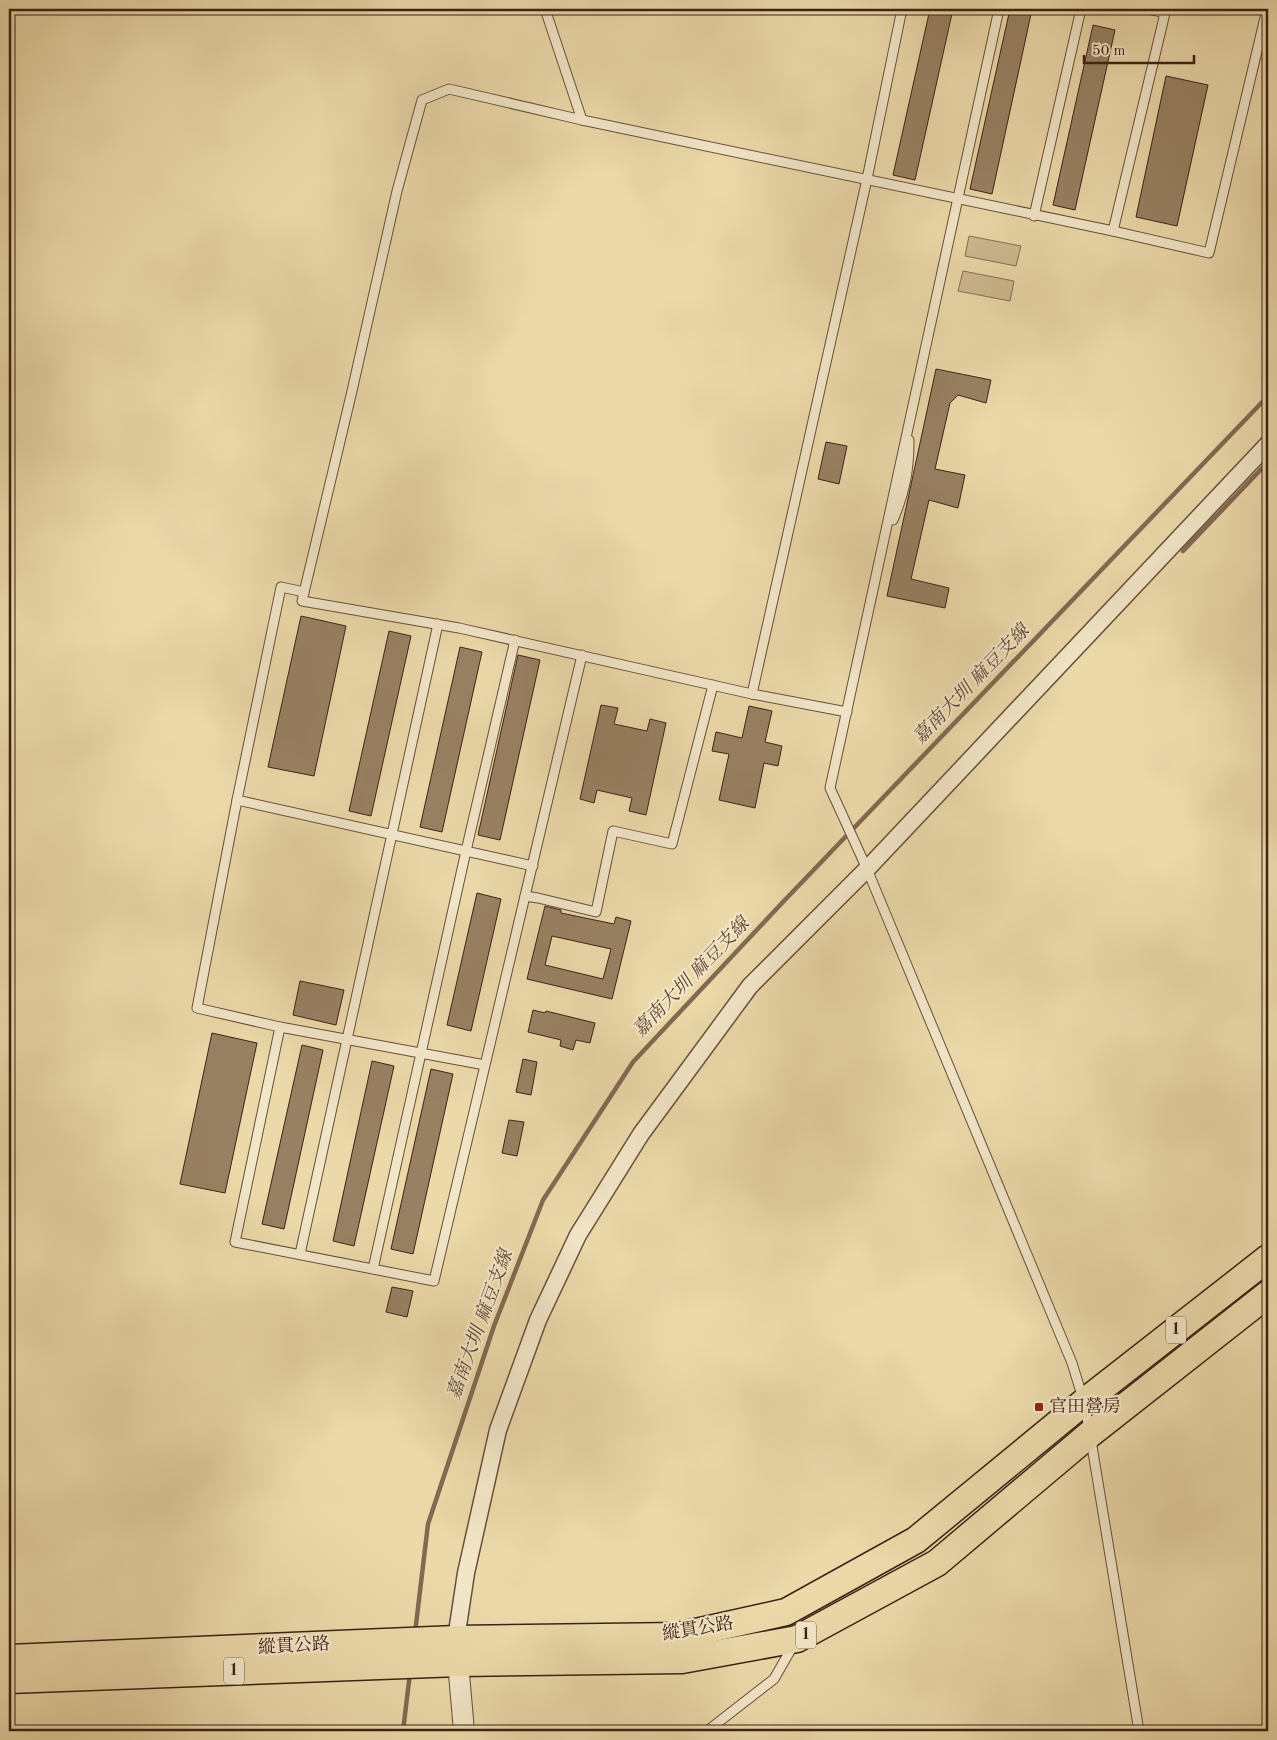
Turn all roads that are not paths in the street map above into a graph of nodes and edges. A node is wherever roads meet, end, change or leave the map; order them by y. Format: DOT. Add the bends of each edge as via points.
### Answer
graph roads {
  1 [pos="544,9"];
  2 [pos="902,9"];
  3 [pos="999,9"];
  4 [pos="1080,9"];
  5 [pos="1148,9"];
  6 [pos="1267,9"];
  7 [pos="1166,11"];
  8 [pos="582,120"];
  9 [pos="867,179"];
  10 [pos="958,200"];
  11 [pos="1034,216"];
  12 [pos="1113,231"];
  13 [pos="1268,444"];
  14 [pos="304,592"];
  15 [pos="438,624"];
  16 [pos="515,640"];
  17 [pos="582,655"];
  18 [pos="713,685"];
  19 [pos="752,694"];
  20 [pos="847,712"];
  21 [pos="237,800"];
  22 [pos="392,835"];
  23 [pos="466,852"];
  24 [pos="533,866"];
  25 [pos="867,868"];
  26 [pos="525,896"];
  27 [pos="280,1027"];
  28 [pos="348,1039"];
  29 [pos="421,1053"];
  30 [pos="485,1064"];
  31 [pos="300,1254"];
  32 [pos="1268,1258"];
  33 [pos="373,1269"];
  34 [pos="1268,1294"];
  35 [pos="1084,1402"];
  36 [pos="1090,1434"];
  37 [pos="797,1639"];
  38 [pos="457,1651"];
  39 [pos="9,1658"];
  40 [pos="9,1680"];
  41 [pos="464,1731"];
  42 [pos="707,1731"];
  43 [pos="1139,1731"];
  1 -- 8 [label="lane"];
  2 -- 9 [label="lane"];
  3 -- 10 [label="lane"];
  4 -- 11 [label="lane"];
  5 -- 7 [label="lane"];
  6 -- 12 [label="lane" via="1209,253"];
  7 -- 12 [label="lane"];
  8 -- 9 [label="lane"];
  8 -- 14 [label="lane" via="449,89 422,100 397,191"];
  9 -- 10 [label="lane"];
  9 -- 19 [label="lane"];
  10 -- 11 [label="lane"];
  10 -- 20 [label="lane"];
  11 -- 12 [label="lane"];
  13 -- 25 [label="street"];
  14 -- 15 [label="lane" via="302,601"];
  14 -- 21 [label="lane" via="281,587"];
  15 -- 16 [label="lane"];
  15 -- 22 [label="lane"];
  16 -- 17 [label="lane"];
  16 -- 23 [label="lane"];
  17 -- 18 [label="lane"];
  17 -- 24 [label="lane"];
  18 -- 19 [label="lane"];
  18 -- 26 [label="lane" via="672,844 613,831 596,912"];
  19 -- 20 [label="lane"];
  20 -- 25 [label="lane" via="830,788"];
  21 -- 22 [label="lane"];
  21 -- 27 [label="lane" via="197,1008"];
  22 -- 23 [label="lane"];
  22 -- 28 [label="lane"];
  23 -- 24 [label="lane"];
  23 -- 29 [label="lane"];
  24 -- 26 [label="lane"];
  25 -- 35 [label="lane" via="1072,1363"];
  25 -- 38 [label="street" via="750,986 641,1134 578,1235 538,1320 498,1430 466,1573"];
  26 -- 30 [label="lane"];
  27 -- 28 [label="lane"];
  27 -- 31 [label="lane" via="235,1242"];
  28 -- 29 [label="lane"];
  28 -- 31 [label="lane"];
  29 -- 30 [label="lane"];
  29 -- 33 [label="lane"];
  30 -- 33 [label="lane" via="434,1281"];
  31 -- 33 [label="lane"];
  32 -- 35 [label="main road, 縱貫公路 / 1"];
  34 -- 36 [label="main road, 縱貫公路 / 1"];
  35 -- 36 [label="lane"];
  35 -- 38 [label="main road, 縱貫公路 / 1" via="916,1540 786,1612 678,1636"];
  36 -- 37 [label="main road, 縱貫公路 / 1" via="937,1563"];
  36 -- 43 [label="lane"];
  37 -- 38 [label="main road, 縱貫公路 / 1" via="682,1660"];
  37 -- 42 [label="lane" via="774,1679"];
  38 -- 39 [label="main road, 縱貫公路 / 1"];
  38 -- 40 [label="main road, 縱貫公路 / 1"];
  38 -- 41 [label="street"];
}
